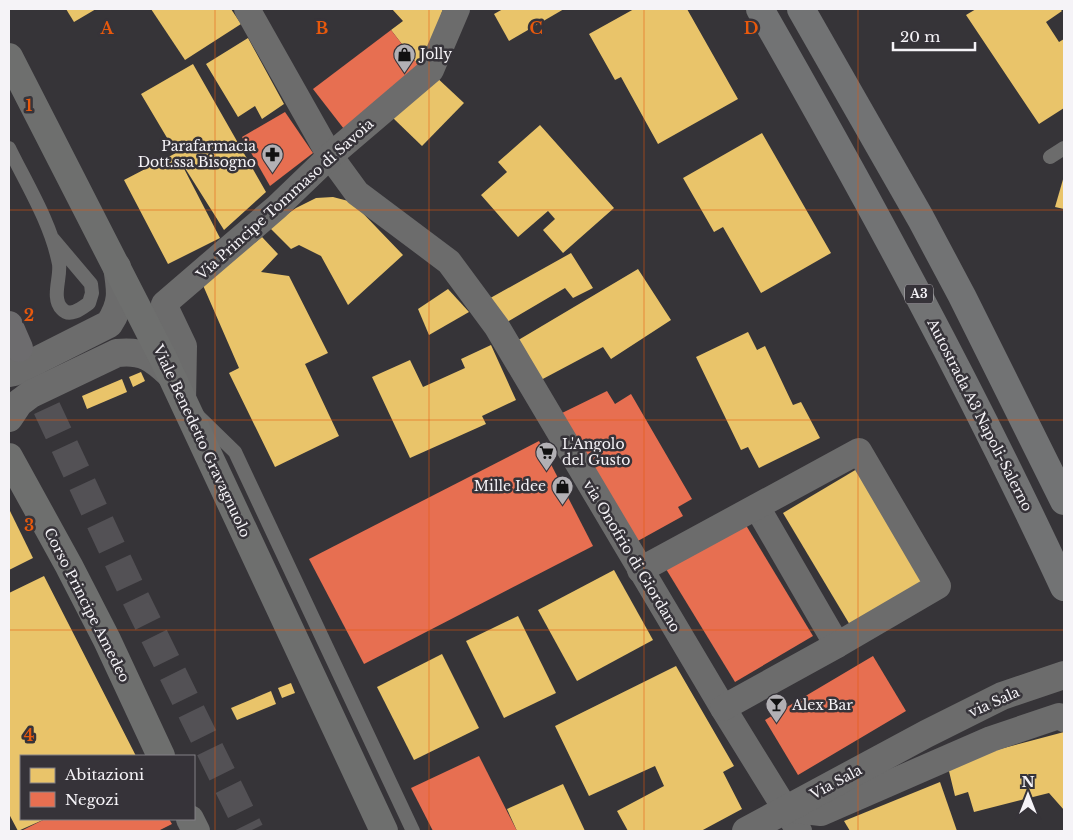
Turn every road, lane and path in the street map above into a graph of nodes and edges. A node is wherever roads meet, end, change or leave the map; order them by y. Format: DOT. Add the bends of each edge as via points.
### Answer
graph roads {
  1 [pos="247,9"];
  2 [pos="457,9"];
  3 [pos="760,9"];
  4 [pos="802,9"];
  5 [pos="9,57"];
  6 [pos="9,148"];
  7 [pos="1064,148"];
  8 [pos="330,156"];
  9 [pos="1050,157"];
  10 [pos="53,239"];
  11 [pos="117,267"];
  12 [pos="9,373"];
  13 [pos="171,375"];
  14 [pos="183,401"];
  15 [pos="9,418"];
  16 [pos="9,457"];
  17 [pos="1064,501"];
  18 [pos="756,507"];
  19 [pos="640,570"];
  20 [pos="1064,587"];
  21 [pos="837,646"];
  22 [pos="1064,675"];
  23 [pos="723,708"];
  24 [pos="1064,719"];
  25 [pos="926,734"];
  26 [pos="161,755"];
  27 [pos="792,820"];
  28 [pos="384,831"];
  29 [pos="413,831"];
  30 [pos="746,831"];
  1 -- 8 [label="street, via Onofrio di Giordano"];
  2 -- 8 [label="street, Via Principe Tommaso di Savoia" via="431,70"];
  3 -- 20 [label="highway, Autostrada A3 Napoli-Salerno / A3" via="930,316"];
  4 -- 17 [label="highway, A3" via="935,244"];
  5 -- 11 [label="main road, Viale Benedetto Gravagnuolo"];
  6 -- 10 [label="lane"];
  7 -- 9 [label="lane"];
  8 -- 14 [label="street, Via Principe Tommaso di Savoia" via="277,207 164,304 184,346"];
  8 -- 19 [label="street, via Onofrio di Giordano" via="358,193 449,262 497,327"];
  10 -- 10 [label="lane" via="59,266 58,301 66,312 74,312 89,303 91,284"];
  11 -- 12 [label="street" via="121,294 117,312 109,324"];
  11 -- 13 [label="main road, Viale Benedetto Gravagnuolo"];
  13 -- 14 [label="main road, Viale Benedetto Gravagnuolo"];
  13 -- 15 [label="street" via="144,354 117,353 32,394 19,403"];
  14 -- 28 [label="main road, Viale Benedetto Gravagnuolo"];
  14 -- 29 [label="lane" via="235,452"];
  16 -- 26 [label="main road, Corso Principe Amedeo" via="74,574"];
  18 -- 19 [label="street"];
  18 -- 21 [label="street"];
  18 -- 21 [label="street" via="859,451 938,586"];
  19 -- 23 [label="street, via Onofrio di Giordano"];
  21 -- 23 [label="street"];
  22 -- 25 [label="street, via Sala" via="1002,696"];
  23 -- 27 [label="street, via Onofrio di Giordano"];
  24 -- 27 [label="street" via="1059,716 991,739 821,813"];
  25 -- 27 [label="street, Via Sala"];
  27 -- 30 [label="street, Via Sala"];
}
